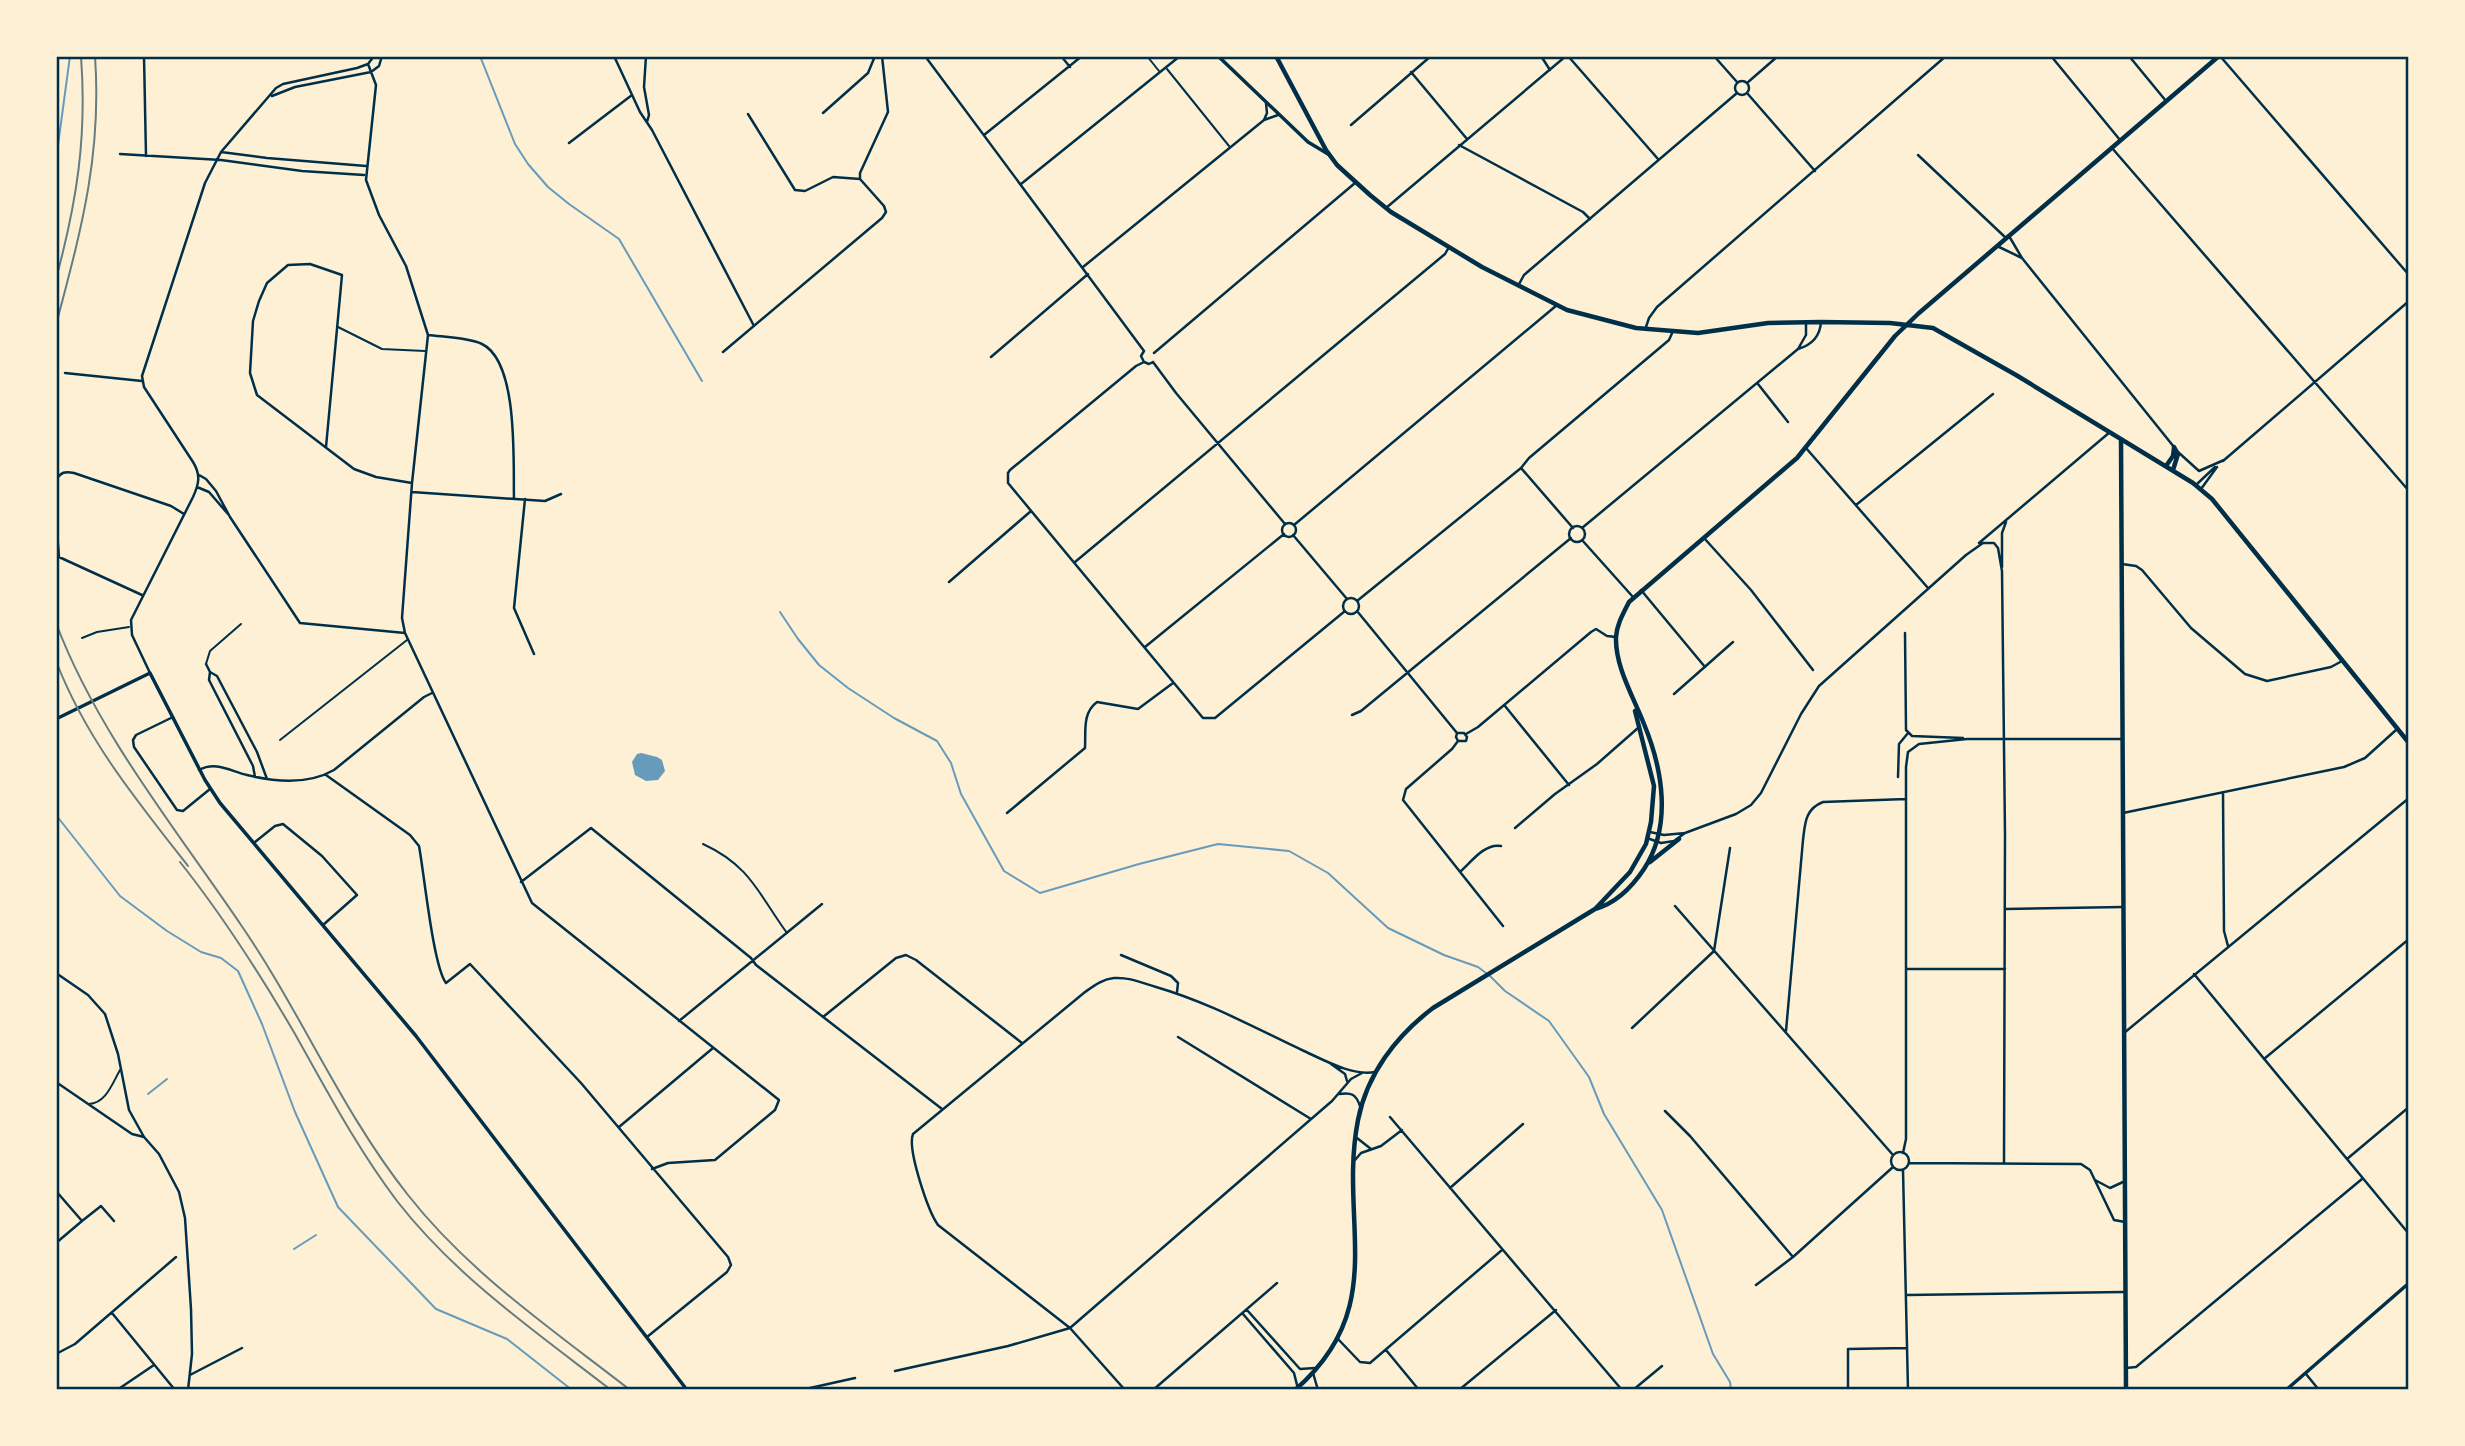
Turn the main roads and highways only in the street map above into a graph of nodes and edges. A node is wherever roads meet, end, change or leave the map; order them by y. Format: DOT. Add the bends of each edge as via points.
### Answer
graph roads {
  1 [pos="1218,56"];
  2 [pos="1276,56"];
  3 [pos="2219,56"];
  4 [pos="2212,58"];
  5 [pos="1329,154"];
  6 [pos="1908,325"];
  7 [pos="2120,439"];
  8 [pos="2166,466"];
  9 [pos="2173,470"];
  10 [pos="1634,705"];
  11 [pos="58,718"];
  12 [pos="2409,743"];
  13 [pos="1679,839"];
  14 [pos="1645,867"];
  15 [pos="1595,909"];
  16 [pos="2409,1283"];
  17 [pos="687,1390"];
  18 [pos="1296,1390"];
  19 [pos="2126,1390"];
  20 [pos="2286,1390"];
  1 -- 5 [label="main road" via="1308,142"];
  2 -- 5 [label="main road"];
  3 -- 4 [label="main road"];
  4 -- 6 [label="main road"];
  5 -- 6 [label="main road" via="1386,208 1518,286 1581,315 1646,329 1704,333 1768,323"];
  6 -- 7 [label="main road" via="1946,333"];
  6 -- 10 [label="main road" via="1806,448 1633,597 1616,637"];
  7 -- 8 [label="main road"];
  7 -- 19 [label="main road"];
  8 -- 9 [label="main road"];
  8 -- 9 [label="main road" via="2174,447 2178,454"];
  9 -- 12 [label="main road" via="2228,516"];
  10 -- 14 [label="main road" via="1659,773 1662,805 1657,842"];
  10 -- 15 [label="main road" via="1654,786 1653,815 1630,872"];
  11 -- 17 [label="main road" via="150,673 210,789 416,1036"];
  13 -- 14 [label="main road"];
  14 -- 15 [label="main road" via="1622,895"];
  15 -- 18 [label="main road" via="1433,1008 1389,1051 1360,1110 1356,1133 1355,1279 1348,1312 1318,1367"];
  16 -- 20 [label="main road"];
}
